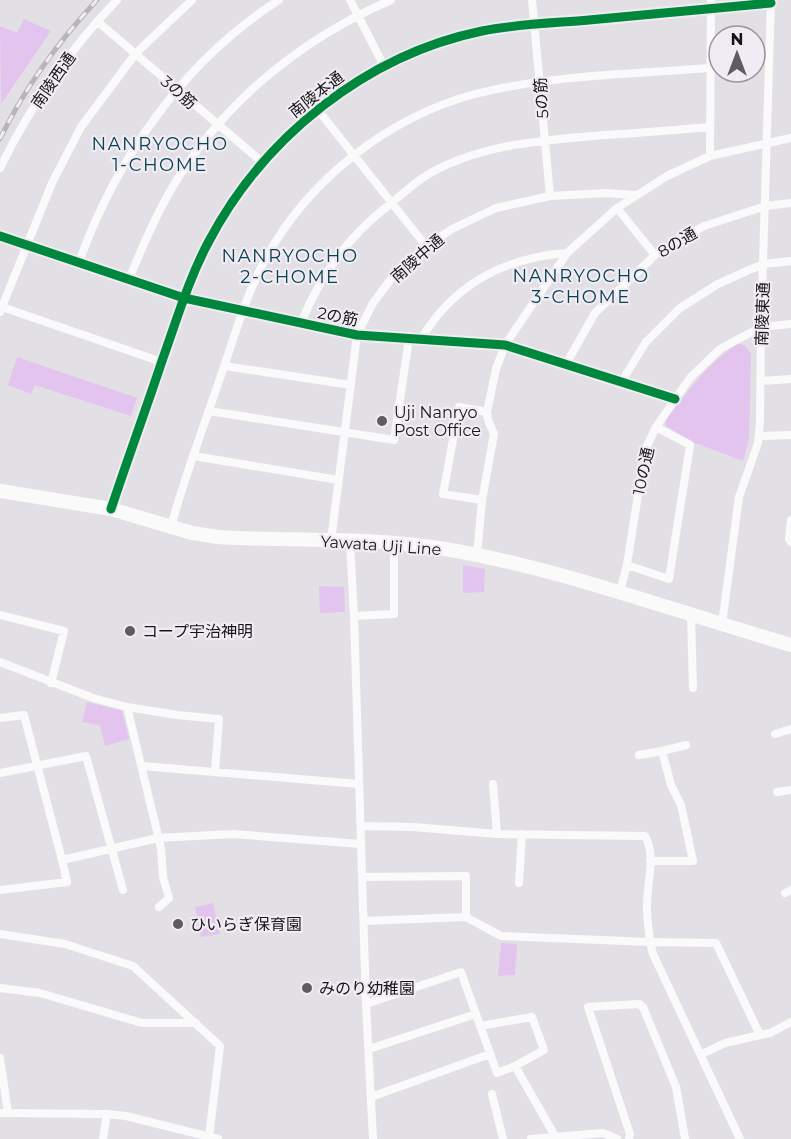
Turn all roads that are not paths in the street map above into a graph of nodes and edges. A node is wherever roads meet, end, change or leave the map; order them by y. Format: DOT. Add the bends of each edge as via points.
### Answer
graph roads {
  1 [pos="117,0"];
  2 [pos="192,0"];
  3 [pos="279,0"];
  4 [pos="350,0"];
  5 [pos="391,0"];
  6 [pos="532,0"];
  7 [pos="771,1"];
  8 [pos="711,5"];
  9 [pos="358,14"];
  10 [pos="97,21"];
  11 [pos="535,24"];
  12 [pos="711,24"];
  13 [pos="136,53"];
  14 [pos="384,66"];
  15 [pos="707,68"];
  16 [pos="539,82"];
  17 [pos="710,84"];
  18 [pos="177,90"];
  19 [pos="318,110"];
  20 [pos="217,124"];
  21 [pos="709,127"];
  22 [pos="791,138"];
  23 [pos="544,140"];
  24 [pos="767,142"];
  25 [pos="354,155"];
  26 [pos="710,156"];
  27 [pos="262,162"];
  28 [pos="0,168"];
  29 [pos="635,195"];
  30 [pos="550,196"];
  31 [pos="391,203"];
  32 [pos="791,203"];
  33 [pos="766,206"];
  34 [pos="617,207"];
  35 [pos="0,236"];
  36 [pos="27,246"];
  37 [pos="426,246"];
  38 [pos="567,253"];
  39 [pos="655,255"];
  40 [pos="791,261"];
  41 [pos="79,262"];
  42 [pos="764,264"];
  43 [pos="129,279"];
  44 [pos="184,298"];
  45 [pos="1,310"];
  46 [pos="243,310"];
  47 [pos="301,323"];
  48 [pos="791,324"];
  49 [pos="761,327"];
  50 [pos="357,335"];
  51 [pos="409,339"];
  52 [pos="421,339"];
  53 [pos="505,345"];
  54 [pos="162,362"];
  55 [pos="567,364"];
  56 [pos="225,366"];
  57 [pos="791,379"];
  58 [pos="622,381"];
  59 [pos="761,381"];
  60 [pos="351,385"];
  61 [pos="675,399"];
  62 [pos="209,411"];
  63 [pos="487,412"];
  64 [pos="656,427"];
  65 [pos="346,433"];
  66 [pos="791,435"];
  67 [pos="759,436"];
  68 [pos="194,456"];
  69 [pos="338,480"];
  70 [pos="0,491"];
  71 [pos="482,500"];
  72 [pos="111,509"];
  73 [pos="791,520"];
  74 [pos="171,527"];
  75 [pos="331,541"];
  76 [pos="350,542"];
  77 [pos="791,542"];
  78 [pos="394,543"];
  79 [pos="477,555"];
  80 [pos="627,565"];
  81 [pos="620,591"];
  82 [pos="0,615"];
  83 [pos="691,615"];
  84 [pos="354,616"];
  85 [pos="722,624"];
  86 [pos="791,644"];
  87 [pos="0,662"];
  88 [pos="51,683"];
  89 [pos="693,688"];
  90 [pos="127,707"];
  91 [pos="0,718"];
  92 [pos="791,729"];
  93 [pos="775,735"];
  94 [pos="686,745"];
  95 [pos="662,751"];
  96 [pos="639,755"];
  97 [pos="36,765"];
  98 [pos="142,766"];
  99 [pos="215,772"];
  100 [pos="0,773"];
  101 [pos="359,784"];
  102 [pos="493,784"];
  103 [pos="791,790"];
  104 [pos="777,792"];
  105 [pos="361,826"];
  106 [pos="497,834"];
  107 [pos="522,834"];
  108 [pos="158,838"];
  109 [pos="361,844"];
  110 [pos="112,849"];
  111 [pos="62,860"];
  112 [pos="650,861"];
  113 [pos="363,877"];
  114 [pos="519,883"];
  115 [pos="0,890"];
  116 [pos="123,890"];
  117 [pos="159,907"];
  118 [pos="466,917"];
  119 [pos="365,921"];
  120 [pos="0,934"];
  121 [pos="651,942"];
  122 [pos="0,988"];
  123 [pos="366,1004"];
  124 [pos="476,1014"];
  125 [pos="791,1022"];
  126 [pos="196,1023"];
  127 [pos="480,1026"];
  128 [pos="760,1035"];
  129 [pos="369,1050"];
  130 [pos="490,1054"];
  131 [pos="702,1054"];
  132 [pos="0,1058"];
  133 [pos="515,1066"];
  134 [pos="492,1094"];
  135 [pos="371,1097"];
  136 [pos="4,1113"];
  137 [pos="107,1114"];
  138 [pos="194,1136"];
  139 [pos="605,1136"];
  140 [pos="584,1137"];
  141 [pos="214,1138"];
  142 [pos="550,1138"];
  143 [pos="103,1139"];
  144 [pos="373,1139"];
  145 [pos="503,1139"];
  146 [pos="531,1139"];
  147 [pos="617,1139"];
  148 [pos="629,1139"];
  149 [pos="685,1139"];
  150 [pos="740,1139"];
  1 -- 10 [label="street, 南陵西通"];
  2 -- 13 [label="street"];
  3 -- 18 [label="street" via="221,45"];
  4 -- 9 [label="street"];
  5 -- 9 [label="street"];
  6 -- 11 [label="street, 5の筋"];
  7 -- 8 [label="street, 南陵本通"];
  7 -- 24 [label="street, 南陵東通"];
  8 -- 11 [label="street, 南陵本通"];
  8 -- 12 [label="street"];
  9 -- 14 [label="street"];
  9 -- 20 [label="street" via="300,50 258,83"];
  10 -- 13 [label="street, 3の筋"];
  10 -- 28 [label="street, 南陵西通" via="18,132"];
  11 -- 14 [label="street, 南陵本通" via="467,34"];
  11 -- 16 [label="street, 5の筋"];
  13 -- 18 [label="street, 3の筋"];
  13 -- 36 [label="street" via="81,127 52,183"];
  14 -- 19 [label="street, 南陵本通"];
  15 -- 16 [label="street"];
  16 -- 23 [label="street, 5の筋"];
  16 -- 25 [label="street" via="437,107 403,123"];
  17 -- 21 [label="street"];
  18 -- 20 [label="street, 3の筋"];
  18 -- 41 [label="street" via="122,168"];
  19 -- 25 [label="street"];
  19 -- 27 [label="street, 南陵本通"];
  20 -- 27 [label="street, 3の筋"];
  20 -- 43 [label="street" via="172,187"];
  21 -- 23 [label="street"];
  21 -- 26 [label="street"];
  22 -- 24 [label="street"];
  23 -- 30 [label="street, 5の筋"];
  23 -- 31 [label="street" via="459,161 422,179"];
  24 -- 26 [label="street"];
  24 -- 33 [label="street, 南陵東通"];
  25 -- 31 [label="street"];
  25 -- 46 [label="street" via="306,201 282,232"];
  26 -- 29 [label="street"];
  27 -- 44 [label="street, 南陵本通" via="218,225"];
  29 -- 30 [label="street, 南陵中通"];
  29 -- 34 [label="street"];
  30 -- 37 [label="street, 南陵中通" via="482,214"];
  31 -- 37 [label="street"];
  31 -- 47 [label="street" via="337,256 312,296"];
  32 -- 33 [label="street, 8の通"];
  33 -- 39 [label="street, 8の通" via="704,226"];
  33 -- 42 [label="street, 南陵東通"];
  34 -- 38 [label="street"];
  34 -- 39 [label="street"];
  35 -- 36 [label="street, 2の筋"];
  36 -- 41 [label="street, 2の筋"];
  36 -- 45 [label="street"];
  37 -- 50 [label="street, 南陵中通" via="383,289"];
  38 -- 52 [label="street" via="520,261 472,283 450,300"];
  38 -- 53 [label="street"];
  39 -- 55 [label="street, 8の通" via="595,313"];
  40 -- 42 [label="street"];
  41 -- 43 [label="street, 2の筋"];
  42 -- 49 [label="street, 南陵東通"];
  42 -- 58 [label="street" via="680,308 646,342"];
  43 -- 44 [label="street, 2の筋"];
  44 -- 46 [label="street, 2の筋"];
  44 -- 54 [label="street, 南陵本通"];
  45 -- 54 [label="street"];
  46 -- 47 [label="street, 2の筋"];
  46 -- 56 [label="street"];
  47 -- 50 [label="street, 2の筋"];
  48 -- 49 [label="street"];
  49 -- 59 [label="street, 南陵東通"];
  49 -- 61 [label="street, 10の通" via="708,359"];
  50 -- 51 [label="street, 2の筋"];
  50 -- 60 [label="street, 南陵中通"];
  51 -- 52 [label="street, 2の筋"];
  51 -- 65 [label="street" via="394,440"];
  52 -- 53 [label="street, 2の筋"];
  53 -- 55 [label="street, 2の筋"];
  53 -- 63 [label="street"];
  54 -- 72 [label="street, 南陵本通"];
  55 -- 58 [label="street, 2の筋"];
  56 -- 60 [label="street"];
  56 -- 62 [label="street"];
  57 -- 59 [label="street"];
  58 -- 61 [label="street, 2の筋"];
  59 -- 67 [label="street, 南陵東通"];
  60 -- 65 [label="street, 南陵中通"];
  61 -- 64 [label="street, 10の通"];
  62 -- 65 [label="street"];
  62 -- 68 [label="street"];
  63 -- 71 [label="street" via="494,435"];
  63 -- 71 [label="street" via="459,407 443,495"];
  64 -- 80 [label="street, 10の通" via="645,450"];
  64 -- 80 [label="street" via="690,445 669,579"];
  65 -- 69 [label="street, 南陵中通"];
  66 -- 67 [label="street"];
  67 -- 85 [label="street, 南陵東通" via="739,497"];
  68 -- 69 [label="street"];
  68 -- 74 [label="street"];
  69 -- 75 [label="street, 南陵中通"];
  70 -- 72 [label="main road, Yawata Uji Line"];
  71 -- 79 [label="street"];
  72 -- 74 [label="main road, Yawata Uji Line"];
  73 -- 77 [label="street"];
  74 -- 75 [label="main road, Yawata Uji Line" via="218,537"];
  75 -- 76 [label="main road, Yawata Uji Line"];
  76 -- 78 [label="main road, Yawata Uji Line"];
  76 -- 84 [label="street"];
  78 -- 79 [label="main road, Yawata Uji Line"];
  78 -- 84 [label="street" via="394,614"];
  79 -- 81 [label="main road, Yawata Uji Line"];
  80 -- 81 [label="street, 10の通"];
  81 -- 83 [label="main road, Yawata Uji Line"];
  82 -- 88 [label="street" via="64,632"];
  83 -- 85 [label="main road, Yawata Uji Line"];
  83 -- 89 [label="street"];
  84 -- 101 [label="street"];
  85 -- 86 [label="main road, Yawata Uji Line"];
  87 -- 88 [label="street"];
  88 -- 90 [label="street"];
  90 -- 98 [label="street"];
  90 -- 99 [label="street" via="219,719"];
  91 -- 97 [label="street" via="24,715"];
  92 -- 93 [label="street"];
  94 -- 95 [label="street"];
  95 -- 96 [label="street"];
  95 -- 112 [label="street" via="681,805 693,861"];
  97 -- 100 [label="street"];
  97 -- 110 [label="street" via="86,756"];
  97 -- 111 [label="street"];
  98 -- 99 [label="street"];
  98 -- 108 [label="street"];
  99 -- 101 [label="street"];
  101 -- 105 [label="street"];
  102 -- 106 [label="street"];
  103 -- 104 [label="street"];
  105 -- 106 [label="street"];
  105 -- 109 [label="street"];
  106 -- 107 [label="street"];
  107 -- 112 [label="street" via="645,836"];
  107 -- 114 [label="street"];
  108 -- 109 [label="street" via="233,834"];
  108 -- 110 [label="street"];
  108 -- 117 [label="street" via="169,898"];
  109 -- 113 [label="street"];
  110 -- 111 [label="street"];
  110 -- 116 [label="street"];
  111 -- 115 [label="street" via="67,882"];
  112 -- 121 [label="street" via="646,907"];
  113 -- 118 [label="street" via="466,876"];
  113 -- 119 [label="street"];
  118 -- 119 [label="street"];
  118 -- 121 [label="street" via="501,936"];
  119 -- 123 [label="street"];
  120 -- 126 [label="street" via="65,944 133,966"];
  121 -- 128 [label="street" via="716,943"];
  121 -- 131 [label="street" via="653,954"];
  122 -- 126 [label="street" via="40,993 141,1023"];
  123 -- 124 [label="street" via="461,972"];
  123 -- 129 [label="street"];
  124 -- 127 [label="street"];
  124 -- 129 [label="street"];
  125 -- 128 [label="street"];
  126 -- 141 [label="street" via="220,1046"];
  127 -- 130 [label="street"];
  127 -- 133 [label="street" via="532,1017 544,1050"];
  128 -- 131 [label="street" via="724,1043"];
  129 -- 135 [label="street"];
  130 -- 133 [label="street" via="497,1072"];
  130 -- 135 [label="street"];
  131 -- 150 [label="street"];
  132 -- 136 [label="street"];
  133 -- 142 [label="street"];
  134 -- 145 [label="street"];
  135 -- 144 [label="street"];
  136 -- 137 [label="street"];
  137 -- 138 [label="street"];
  137 -- 143 [label="street"];
  138 -- 141 [label="street"];
  139 -- 140 [label="street"];
  139 -- 147 [label="street"];
  140 -- 142 [label="street"];
  142 -- 146 [label="street"];
  148 -- 149 [label="street" via="588,1007 643,1007 676,1087"];
}
